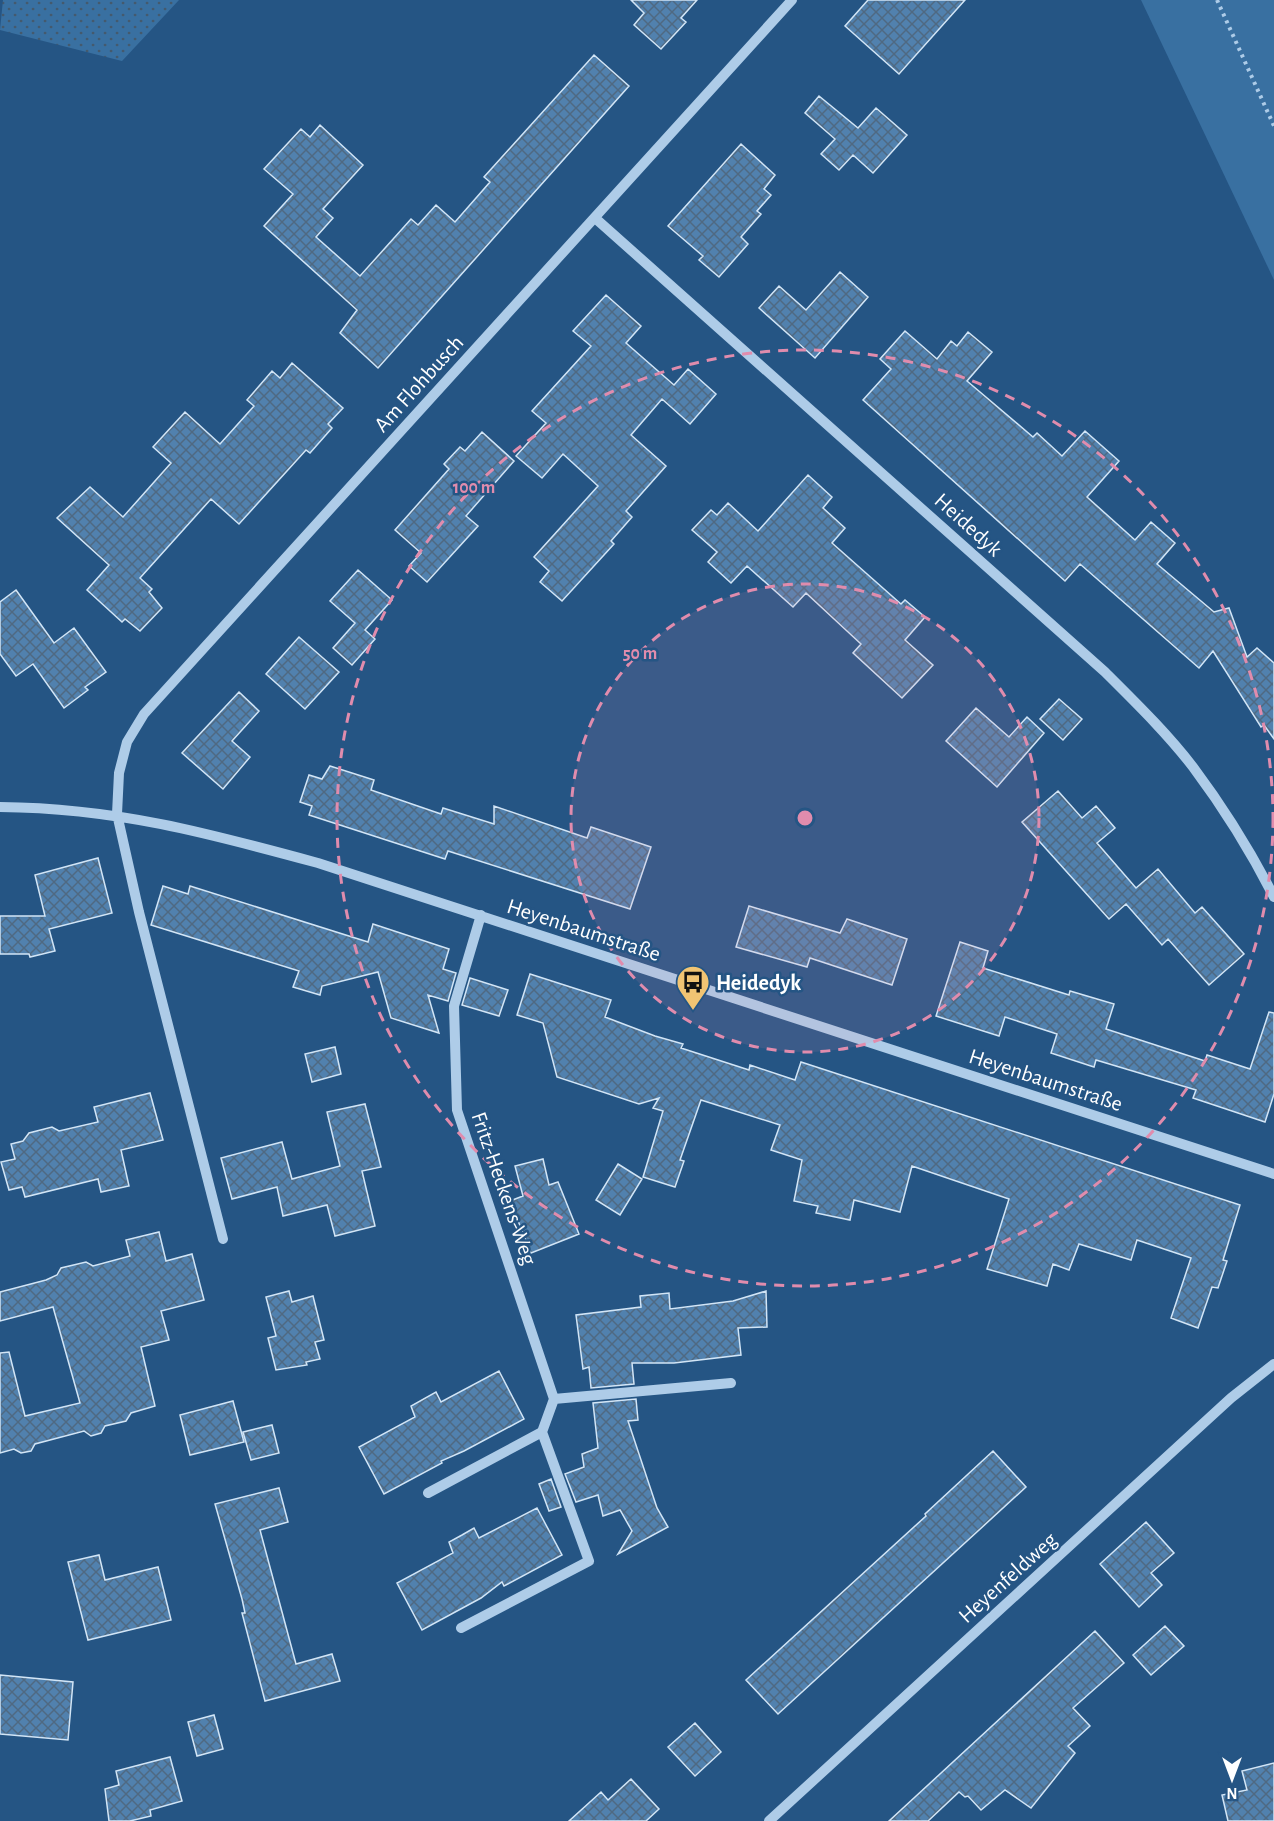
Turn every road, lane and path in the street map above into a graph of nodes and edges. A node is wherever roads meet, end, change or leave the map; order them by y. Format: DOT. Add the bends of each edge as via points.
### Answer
graph roads {
  1 [pos="792,0"];
  2 [pos="1217,0"];
  3 [pos="1274,126"];
  4 [pos="595,218"];
  5 [pos="0,807"];
  6 [pos="117,814"];
  7 [pos="1274,897"];
  8 [pos="481,915"];
  9 [pos="1274,1164"];
  10 [pos="1256,1168"];
  11 [pos="1274,1174"];
  12 [pos="223,1239"];
  13 [pos="1274,1364"];
  14 [pos="731,1383"];
  15 [pos="554,1399"];
  16 [pos="543,1432"];
  17 [pos="428,1493"];
  18 [pos="461,1628"];
  19 [pos="769,1821"];
  1 -- 4 [label="street, Am Flohbusch"];
  2 -- 3 [label="path"];
  4 -- 6 [label="street, Am Flohbusch" via="144,714 127,742 119,772"];
  4 -- 7 [label="street, Heidedyk" via="1113,680 1155,722 1193,767"];
  5 -- 6 [label="street, Heyenbaumstraße" via="52,807"];
  6 -- 8 [label="street, Heyenbaumstraße" via="195,829 318,862"];
  6 -- 12 [label="street"];
  8 -- 10 [label="street, Heyenbaumstraße"];
  8 -- 15 [label="street, Fritz-Heckens-Weg" via="454,1006 457,1110"];
  9 -- 10 [label="street"];
  10 -- 11 [label="street, Heyenbaumstraße"];
  13 -- 19 [label="street, Heyenfeldweg" via="1231,1398"];
  14 -- 15 [label="street"];
  15 -- 16 [label="street"];
  16 -- 17 [label="street"];
  16 -- 18 [label="street" via="589,1561"];
}
